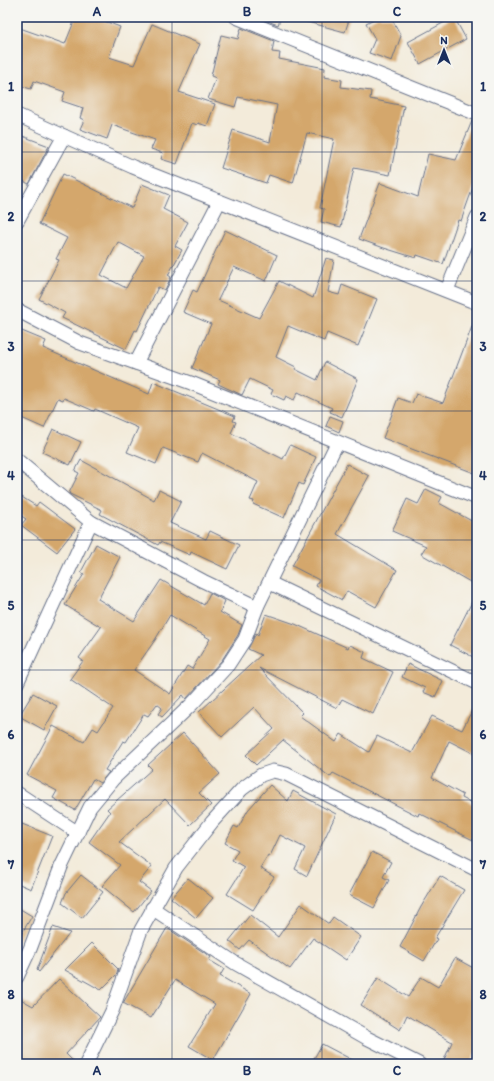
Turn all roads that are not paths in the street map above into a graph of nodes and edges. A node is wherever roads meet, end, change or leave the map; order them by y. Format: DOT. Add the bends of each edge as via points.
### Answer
graph roads {
  1 [pos="238,17"];
  2 [pos="477,114"];
  3 [pos="17,115"];
  4 [pos="64,136"];
  5 [pos="219,202"];
  6 [pos="477,217"];
  7 [pos="17,221"];
  8 [pos="447,290"];
  9 [pos="477,303"];
  10 [pos="17,310"];
  11 [pos="136,363"];
  12 [pos="337,443"];
  13 [pos="17,460"];
  14 [pos="477,498"];
  15 [pos="91,522"];
  16 [pos="270,583"];
  17 [pos="257,607"];
  18 [pos="17,683"];
  19 [pos="477,683"];
  20 [pos="17,794"];
  21 [pos="78,833"];
  22 [pos="477,870"];
  23 [pos="152,908"];
  24 [pos="17,977"];
  25 [pos="86,1064"];
  26 [pos="419,1064"];
  1 -- 2 [label="street"];
  3 -- 4 [label="street"];
  4 -- 5 [label="street"];
  4 -- 7 [label="street"];
  5 -- 8 [label="street"];
  5 -- 11 [label="street"];
  6 -- 8 [label="street"];
  8 -- 9 [label="street"];
  10 -- 11 [label="street" via="80,343"];
  11 -- 12 [label="street"];
  12 -- 14 [label="street"];
  12 -- 16 [label="street"];
  13 -- 15 [label="street"];
  15 -- 17 [label="street"];
  15 -- 18 [label="street"];
  16 -- 17 [label="street"];
  16 -- 19 [label="street"];
  17 -- 21 [label="street" via="245,639 228,665 192,704 113,779 90,807"];
  20 -- 21 [label="street"];
  21 -- 24 [label="street"];
  22 -- 23 [label="street" via="286,774 273,771 261,775 242,789 212,822 176,868"];
  23 -- 25 [label="street" via="112,1011"];
  23 -- 26 [label="street" via="235,963 367,1038"];
}
